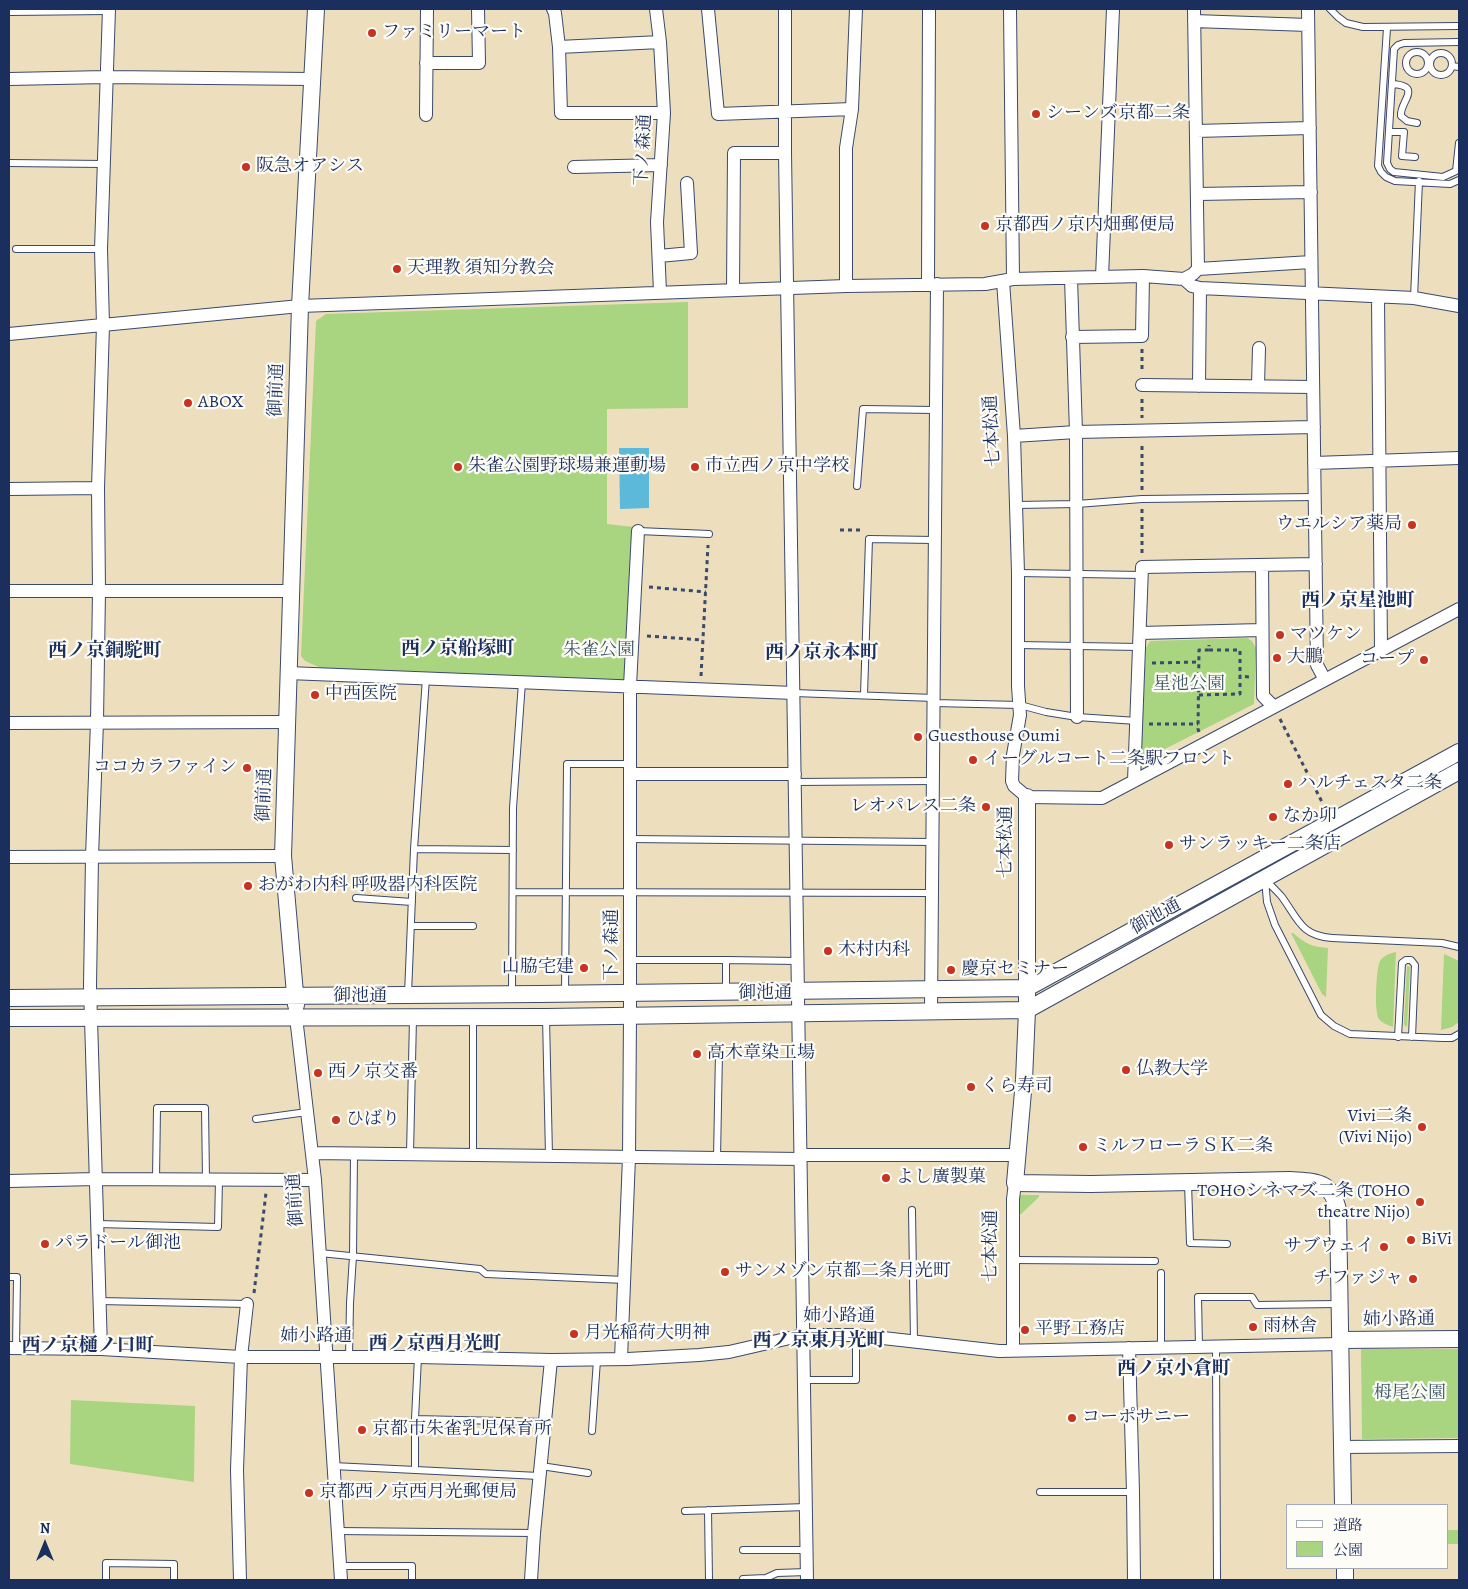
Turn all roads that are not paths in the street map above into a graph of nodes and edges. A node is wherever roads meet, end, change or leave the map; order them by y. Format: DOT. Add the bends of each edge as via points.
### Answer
graph roads {
  1 [pos="316,9"];
  2 [pos="427,9"];
  3 [pos="478,9"];
  4 [pos="553,9"];
  5 [pos="656,9"];
  6 [pos="708,9"];
  7 [pos="785,9"];
  8 [pos="856,9"];
  9 [pos="929,9"];
  10 [pos="1010,9"];
  11 [pos="1112,9"];
  12 [pos="1308,9"];
  13 [pos="1330,9"];
  14 [pos="109,10"];
  15 [pos="9,12"];
  16 [pos="1194,15"];
  17 [pos="1308,24"];
  18 [pos="1459,26"];
  19 [pos="1387,28"];
  20 [pos="660,42"];
  21 [pos="1459,42"];
  22 [pos="559,46"];
  23 [pos="1393,62"];
  24 [pos="1406,62"];
  25 [pos="426,63"];
  26 [pos="1429,64"];
  27 [pos="1452,66"];
  28 [pos="1459,67"];
  29 [pos="106,77"];
  30 [pos="9,79"];
  31 [pos="312,79"];
  32 [pos="1392,84"];
  33 [pos="852,109"];
  34 [pos="786,112"];
  35 [pos="664,113"];
  36 [pos="426,115"];
  37 [pos="1417,123"];
  38 [pos="1310,128"];
  39 [pos="1196,131"];
  40 [pos="1389,132"];
  41 [pos="1459,142"];
  42 [pos="785,153"];
  43 [pos="1415,157"];
  44 [pos="9,163"];
  45 [pos="103,164"];
  46 [pos="660,165"];
  47 [pos="574,166"];
  48 [pos="1419,174"];
  49 [pos="1459,180"];
  50 [pos="1419,182"];
  51 [pos="687,183"];
  52 [pos="1311,192"];
  53 [pos="1198,194"];
  54 [pos="16,249"];
  55 [pos="101,249"];
  56 [pos="659,256"];
  57 [pos="1312,262"];
  58 [pos="1198,269"];
  59 [pos="1144,276"];
  60 [pos="1071,278"];
  61 [pos="1102,278"];
  62 [pos="1184,279"];
  63 [pos="1008,280"];
  64 [pos="932,284"];
  65 [pos="846,286"];
  66 [pos="788,288"];
  67 [pos="1200,288"];
  68 [pos="733,290"];
  69 [pos="660,292"];
  70 [pos="1312,293"];
  71 [pos="1378,296"];
  72 [pos="1414,298"];
  73 [pos="300,306"];
  74 [pos="1459,306"];
  75 [pos="103,325"];
  76 [pos="9,334"];
  77 [pos="1072,337"];
  78 [pos="1259,348"];
  79 [pos="1142,386"];
  80 [pos="1199,386"];
  81 [pos="1258,386"];
  82 [pos="1313,386"];
  83 [pos="935,410"];
  84 [pos="1314,427"];
  85 [pos="1076,432"];
  86 [pos="1014,436"];
  87 [pos="1459,458"];
  88 [pos="1379,461"];
  89 [pos="1314,463"];
  90 [pos="857,486"];
  91 [pos="98,488"];
  92 [pos="9,489"];
  93 [pos="1315,497"];
  94 [pos="1077,504"];
  95 [pos="1016,505"];
  96 [pos="638,532"];
  97 [pos="709,534"];
  98 [pos="934,540"];
  99 [pos="1316,564"];
  100 [pos="1262,565"];
  101 [pos="1142,571"];
  102 [pos="1018,573"];
  103 [pos="1076,574"];
  104 [pos="9,591"];
  105 [pos="99,591"];
  106 [pos="292,591"];
  107 [pos="1459,609"];
  108 [pos="1262,630"];
  109 [pos="1140,633"];
  110 [pos="1018,645"];
  111 [pos="1077,647"];
  112 [pos="1139,647"];
  113 [pos="1381,651"];
  114 [pos="288,673"];
  115 [pos="426,678"];
  116 [pos="1325,680"];
  117 [pos="522,682"];
  118 [pos="630,686"];
  119 [pos="794,692"];
  120 [pos="864,695"];
  121 [pos="934,700"];
  122 [pos="1020,705"];
  123 [pos="1274,707"];
  124 [pos="1076,717"];
  125 [pos="1137,721"];
  126 [pos="97,722"];
  127 [pos="287,722"];
  128 [pos="9,723"];
  129 [pos="1459,752"];
  130 [pos="630,769"];
  131 [pos="1459,771"];
  132 [pos="795,778"];
  133 [pos="933,781"];
  134 [pos="1134,781"];
  135 [pos="1027,797"];
  136 [pos="630,839"];
  137 [pos="796,840"];
  138 [pos="932,842"];
  139 [pos="414,849"];
  140 [pos="513,850"];
  141 [pos="283,856"];
  142 [pos="9,857"];
  143 [pos="92,857"];
  144 [pos="1256,862"];
  145 [pos="1265,879"];
  146 [pos="514,892"];
  147 [pos="566,892"];
  148 [pos="797,892"];
  149 [pos="630,893"];
  150 [pos="932,893"];
  151 [pos="356,898"];
  152 [pos="412,902"];
  153 [pos="411,926"];
  154 [pos="473,926"];
  155 [pos="1459,947"];
  156 [pos="630,960"];
  157 [pos="726,960"];
  158 [pos="798,961"];
  159 [pos="1027,988"];
  160 [pos="931,989"];
  161 [pos="798,991"];
  162 [pos="726,992"];
  163 [pos="630,993"];
  164 [pos="512,994"];
  165 [pos="565,994"];
  166 [pos="295,995"];
  167 [pos="408,995"];
  168 [pos="90,997"];
  169 [pos="9,998"];
  170 [pos="931,1010"];
  171 [pos="1027,1010"];
  172 [pos="630,1014"];
  173 [pos="798,1014"];
  174 [pos="296,1017"];
  175 [pos="413,1017"];
  176 [pos="473,1017"];
  177 [pos="546,1017"];
  178 [pos="9,1018"];
  179 [pos="90,1018"];
  180 [pos="1459,1034"];
  181 [pos="1398,1037"];
  182 [pos="1412,1037"];
  183 [pos="719,1052"];
  184 [pos="308,1112"];
  185 [pos="256,1119"];
  186 [pos="312,1153"];
  187 [pos="354,1154"];
  188 [pos="410,1154"];
  189 [pos="473,1155"];
  190 [pos="1018,1155"];
  191 [pos="549,1156"];
  192 [pos="629,1157"];
  193 [pos="800,1157"];
  194 [pos="717,1158"];
  195 [pos="96,1179"];
  196 [pos="156,1179"];
  197 [pos="213,1179"];
  198 [pos="315,1180"];
  199 [pos="9,1181"];
  200 [pos="1015,1183"];
  201 [pos="1188,1183"];
  202 [pos="912,1210"];
  203 [pos="97,1224"];
  204 [pos="1227,1244"];
  205 [pos="320,1253"];
  206 [pos="353,1256"];
  207 [pos="1012,1260"];
  208 [pos="1155,1261"];
  209 [pos="1161,1274"];
  210 [pos="9,1277"];
  211 [pos="624,1280"];
  212 [pos="99,1301"];
  213 [pos="248,1304"];
  214 [pos="1339,1304"];
  215 [pos="803,1335"];
  216 [pos="856,1335"];
  217 [pos="1459,1339"];
  218 [pos="914,1341"];
  219 [pos="1340,1342"];
  220 [pos="1161,1347"];
  221 [pos="1199,1347"];
  222 [pos="1216,1347"];
  223 [pos="12,1348"];
  224 [pos="1129,1348"];
  225 [pos="101,1349"];
  226 [pos="1013,1350"];
  227 [pos="241,1357"];
  228 [pos="349,1357"];
  229 [pos="418,1357"];
  230 [pos="326,1358"];
  231 [pos="621,1359"];
  232 [pos="551,1360"];
  233 [pos="597,1360"];
  234 [pos="804,1380"];
  235 [pos="415,1419"];
  236 [pos="545,1422"];
  237 [pos="592,1431"];
  238 [pos="1459,1446"];
  239 [pos="1341,1447"];
  240 [pos="333,1466"];
  241 [pos="415,1470"];
  242 [pos="540,1471"];
  243 [pos="588,1472"];
  244 [pos="1040,1492"];
  245 [pos="1133,1492"];
  246 [pos="1343,1504"];
  247 [pos="806,1506"];
  248 [pos="708,1510"];
  249 [pos="685,1511"];
  250 [pos="337,1531"];
  251 [pos="534,1533"];
  252 [pos="743,1550"];
  253 [pos="806,1550"];
  254 [pos="340,1566"];
  255 [pos="807,1576"];
  256 [pos="743,1579"];
  257 [pos="106,1580"];
  258 [pos="174,1580"];
  259 [pos="240,1580"];
  260 [pos="340,1580"];
  261 [pos="412,1580"];
  262 [pos="531,1580"];
  263 [pos="708,1580"];
  264 [pos="1134,1580"];
  265 [pos="1217,1580"];
  1 -- 31 [label="street, 御前通"];
  2 -- 25 [label="street"];
  3 -- 25 [label="street" via="479,63"];
  4 -- 22 [label="street"];
  5 -- 20 [label="street, 下ノ森通"];
  6 -- 34 [label="street" via="718,114"];
  7 -- 34 [label="street"];
  8 -- 33 [label="street"];
  9 -- 64 [label="street"];
  10 -- 63 [label="street, 七本松通"];
  11 -- 61 [label="street"];
  12 -- 17 [label="street"];
  13 -- 19 [label="lane" via="1338,18 1354,26"];
  14 -- 15 [label="lane"];
  14 -- 29 [label="street"];
  16 -- 17 [label="street"];
  16 -- 39 [label="street"];
  17 -- 38 [label="street"];
  18 -- 19 [label="lane"];
  19 -- 50 [label="lane" via="1378,166 1386,177 1395,181"];
  20 -- 22 [label="street"];
  20 -- 35 [label="street, 下ノ森通"];
  21 -- 23 [label="lane" via="1404,43 1394,49"];
  22 -- 35 [label="street" via="561,114"];
  23 -- 24 [label="lane"];
  23 -- 32 [label="lane"];
  24 -- 26 [label="lane" via="1409,56 1418,52 1427,57"];
  24 -- 26 [label="lane" via="1408,69 1415,74 1425,71"];
  25 -- 36 [label="street"];
  26 -- 27 [label="lane" via="1438,75 1448,72"];
  26 -- 27 [label="lane" via="1432,57 1442,53 1448,56"];
  27 -- 28 [label="lane"];
  29 -- 30 [label="street"];
  29 -- 31 [label="street"];
  29 -- 45 [label="street"];
  31 -- 73 [label="street, 御前通"];
  32 -- 37 [label="lane" via="1400,84 1408,91 1401,116"];
  32 -- 40 [label="lane"];
  33 -- 34 [label="street"];
  33 -- 65 [label="street" via="846,148"];
  34 -- 42 [label="street"];
  35 -- 46 [label="street, 下ノ森通"];
  38 -- 39 [label="street"];
  38 -- 52 [label="street"];
  39 -- 53 [label="street"];
  40 -- 43 [label="lane" via="1404,132 1402,156"];
  40 -- 48 [label="lane" via="1387,163 1390,170"];
  41 -- 48 [label="lane" via="1456,171 1443,177"];
  42 -- 66 [label="street"];
  42 -- 68 [label="street" via="734,154"];
  44 -- 45 [label="lane"];
  45 -- 55 [label="street"];
  46 -- 47 [label="street"];
  46 -- 56 [label="street, 下ノ森通"];
  48 -- 50 [label="lane"];
  49 -- 50 [label="lane" via="1450,184"];
  50 -- 72 [label="lane"];
  51 -- 56 [label="street" via="691,253"];
  52 -- 53 [label="street"];
  52 -- 57 [label="street"];
  53 -- 58 [label="street"];
  54 -- 55 [label="lane"];
  55 -- 75 [label="street"];
  56 -- 69 [label="street, 下ノ森通"];
  57 -- 58 [label="street"];
  57 -- 70 [label="street"];
  58 -- 62 [label="street"];
  59 -- 61 [label="street"];
  59 -- 62 [label="street"];
  59 -- 77 [label="street" via="1142,336"];
  60 -- 61 [label="street"];
  60 -- 63 [label="street"];
  60 -- 77 [label="street"];
  62 -- 67 [label="street"];
  63 -- 64 [label="street" via="985,284"];
  63 -- 86 [label="street, 七本松通"];
  64 -- 65 [label="street"];
  64 -- 83 [label="street"];
  65 -- 66 [label="street"];
  66 -- 68 [label="street"];
  66 -- 119 [label="street"];
  67 -- 70 [label="street"];
  67 -- 80 [label="street"];
  68 -- 69 [label="street"];
  69 -- 73 [label="street"];
  70 -- 71 [label="street"];
  70 -- 82 [label="street"];
  71 -- 72 [label="street"];
  71 -- 88 [label="street"];
  72 -- 74 [label="street"];
  73 -- 75 [label="street"];
  73 -- 106 [label="street, 御前通"];
  75 -- 76 [label="street"];
  75 -- 91 [label="street"];
  77 -- 85 [label="street"];
  78 -- 81 [label="street"];
  79 -- 80 [label="street"];
  80 -- 81 [label="street"];
  81 -- 82 [label="street"];
  82 -- 84 [label="street"];
  83 -- 90 [label="lane" via="863,409"];
  83 -- 98 [label="street"];
  84 -- 85 [label="street"];
  84 -- 89 [label="street"];
  85 -- 86 [label="street"];
  85 -- 94 [label="street"];
  86 -- 95 [label="street, 七本松通"];
  87 -- 88 [label="street"];
  88 -- 89 [label="street"];
  88 -- 113 [label="street"];
  89 -- 93 [label="street"];
  91 -- 92 [label="street"];
  91 -- 105 [label="street"];
  93 -- 94 [label="lane" via="1142,499"];
  93 -- 99 [label="street"];
  94 -- 95 [label="lane"];
  94 -- 103 [label="street"];
  95 -- 102 [label="street, 七本松通"];
  96 -- 97 [label="lane"];
  96 -- 118 [label="street, 下ノ森通"];
  98 -- 120 [label="lane" via="869,539"];
  98 -- 121 [label="street"];
  99 -- 100 [label="street"];
  99 -- 116 [label="street" via="1317,665"];
  100 -- 101 [label="street"];
  100 -- 108 [label="street"];
  101 -- 103 [label="lane"];
  101 -- 109 [label="street"];
  102 -- 103 [label="lane"];
  102 -- 110 [label="street, 七本松通"];
  103 -- 111 [label="street"];
  104 -- 105 [label="street"];
  105 -- 106 [label="street"];
  105 -- 126 [label="street"];
  106 -- 114 [label="street, 御前通"];
  107 -- 113 [label="street"];
  108 -- 109 [label="street"];
  108 -- 123 [label="street" via="1263,696"];
  109 -- 112 [label="street"];
  110 -- 111 [label="lane"];
  110 -- 122 [label="street, 七本松通"];
  111 -- 112 [label="lane"];
  111 -- 124 [label="street"];
  112 -- 125 [label="street"];
  113 -- 116 [label="street"];
  114 -- 115 [label="street"];
  114 -- 127 [label="street, 御前通"];
  115 -- 117 [label="street"];
  115 -- 139 [label="lane"];
  116 -- 123 [label="street"];
  117 -- 118 [label="street"];
  117 -- 140 [label="lane"];
  118 -- 119 [label="street"];
  118 -- 130 [label="street, 下ノ森通"];
  119 -- 120 [label="lane"];
  119 -- 132 [label="street"];
  120 -- 121 [label="lane"];
  121 -- 122 [label="lane"];
  121 -- 133 [label="street"];
  122 -- 124 [label="lane"];
  122 -- 135 [label="street, 七本松通" via="1012,781"];
  123 -- 134 [label="street"];
  124 -- 125 [label="lane"];
  125 -- 134 [label="street"];
  126 -- 127 [label="street"];
  126 -- 128 [label="street"];
  126 -- 143 [label="street"];
  127 -- 141 [label="street, 御前通"];
  129 -- 144 [label="street, 御池通"];
  130 -- 132 [label="street"];
  130 -- 136 [label="street, 下ノ森通"];
  130 -- 147 [label="lane" via="568,764"];
  131 -- 145 [label="street, 御池通"];
  132 -- 133 [label="lane"];
  132 -- 137 [label="street"];
  133 -- 138 [label="street"];
  134 -- 135 [label="street" via="1102,798"];
  135 -- 159 [label="street, 七本松通"];
  136 -- 137 [label="lane"];
  136 -- 149 [label="street, 下ノ森通"];
  137 -- 138 [label="lane"];
  137 -- 148 [label="street"];
  138 -- 150 [label="street"];
  139 -- 140 [label="lane"];
  139 -- 152 [label="lane"];
  140 -- 146 [label="lane"];
  141 -- 143 [label="street"];
  141 -- 166 [label="street, 御前通"];
  142 -- 143 [label="street"];
  143 -- 168 [label="street"];
  144 -- 145 [label="street"];
  144 -- 159 [label="street, 御池通"];
  145 -- 155 [label="lane" via="1281,896 1298,923 1317,936 1442,943"];
  145 -- 171 [label="street, 御池通"];
  145 -- 181 [label="lane" via="1267,902 1275,925 1321,1015 1350,1034"];
  146 -- 147 [label="lane"];
  146 -- 164 [label="lane"];
  147 -- 149 [label="lane"];
  147 -- 165 [label="lane"];
  148 -- 149 [label="lane"];
  148 -- 150 [label="lane"];
  148 -- 158 [label="street"];
  149 -- 156 [label="street, 下ノ森通"];
  150 -- 160 [label="street"];
  151 -- 152 [label="lane"];
  152 -- 153 [label="lane"];
  153 -- 154 [label="lane"];
  153 -- 167 [label="lane"];
  156 -- 157 [label="lane"];
  156 -- 163 [label="street, 下ノ森通"];
  157 -- 158 [label="lane"];
  157 -- 162 [label="lane"];
  158 -- 161 [label="street"];
  159 -- 160 [label="street, 御池通"];
  159 -- 171 [label="street, 七本松通"];
  160 -- 161 [label="street, 御池通"];
  160 -- 170 [label="street"];
  161 -- 162 [label="street, 御池通"];
  161 -- 173 [label="street"];
  162 -- 163 [label="street, 御池通"];
  163 -- 165 [label="street, 御池通"];
  163 -- 172 [label="street, 下ノ森通"];
  164 -- 165 [label="street, 御池通"];
  164 -- 167 [label="street, 御池通"];
  166 -- 167 [label="street, 御池通"];
  166 -- 168 [label="street, 御池通"];
  166 -- 174 [label="street, 御前通"];
  168 -- 169 [label="street, 御池通"];
  168 -- 179 [label="street"];
  170 -- 171 [label="street, 御池通"];
  170 -- 173 [label="street, 御池通"];
  171 -- 190 [label="street, 七本松通"];
  172 -- 173 [label="street, 御池通"];
  172 -- 177 [label="street, 御池通"];
  172 -- 192 [label="street, 下ノ森通"];
  173 -- 193 [label="street"];
  174 -- 175 [label="street, 御池通"];
  174 -- 179 [label="street, 御池通"];
  174 -- 184 [label="street, 御前通"];
  175 -- 176 [label="street, 御池通"];
  175 -- 188 [label="lane"];
  176 -- 177 [label="street, 御池通"];
  176 -- 189 [label="lane"];
  177 -- 191 [label="lane"];
  178 -- 179 [label="street, 御池通"];
  179 -- 195 [label="street"];
  180 -- 182 [label="lane" via="1452,1038"];
  181 -- 182 [label="lane"];
  181 -- 182 [label="lane" via="1402,963 1406,960 1415,965"];
  183 -- 194 [label="lane"];
  184 -- 185 [label="lane"];
  184 -- 186 [label="street, 御前通"];
  186 -- 187 [label="street"];
  186 -- 198 [label="street, 御前通"];
  187 -- 188 [label="street"];
  187 -- 206 [label="lane"];
  188 -- 189 [label="street"];
  189 -- 191 [label="street"];
  190 -- 193 [label="street"];
  190 -- 200 [label="street, 七本松通"];
  191 -- 192 [label="street"];
  192 -- 194 [label="street"];
  192 -- 211 [label="street, 下ノ森通"];
  193 -- 194 [label="street"];
  193 -- 215 [label="street"];
  195 -- 196 [label="street"];
  195 -- 199 [label="street"];
  195 -- 203 [label="street"];
  196 -- 197 [label="street"];
  196 -- 197 [label="lane" via="157,1108 205,1108"];
  197 -- 198 [label="street"];
  197 -- 203 [label="lane" via="218,1227"];
  198 -- 205 [label="street, 御前通"];
  200 -- 201 [label="street"];
  200 -- 207 [label="street, 七本松通"];
  201 -- 204 [label="lane" via="1190,1243"];
  201 -- 214 [label="street" via="1290,1180 1326,1186 1335,1197 1338,1210"];
  202 -- 218 [label="lane"];
  203 -- 212 [label="street"];
  205 -- 206 [label="lane"];
  205 -- 230 [label="street, 御前通"];
  206 -- 211 [label="lane" via="480,1269 486,1274"];
  206 -- 228 [label="lane"];
  207 -- 208 [label="lane"];
  207 -- 226 [label="street, 七本松通"];
  209 -- 220 [label="lane"];
  210 -- 223 [label="lane" via="17,1277"];
  211 -- 231 [label="street, 下ノ森通"];
  212 -- 213 [label="lane"];
  212 -- 225 [label="street"];
  213 -- 227 [label="street"];
  214 -- 219 [label="street"];
  214 -- 221 [label="lane" via="1257,1305 1252,1297 1198,1297"];
  215 -- 216 [label="street, 姉小路通"];
  215 -- 231 [label="street, 姉小路通" via="729,1352"];
  215 -- 234 [label="street"];
  216 -- 218 [label="street, 姉小路通"];
  216 -- 234 [label="lane" via="856,1380"];
  217 -- 219 [label="street, 姉小路通"];
  218 -- 226 [label="street, 姉小路通"];
  219 -- 222 [label="street, 姉小路通"];
  219 -- 239 [label="street"];
  220 -- 221 [label="street, 姉小路通"];
  220 -- 224 [label="street, 姉小路通"];
  221 -- 222 [label="street, 姉小路通"];
  222 -- 265 [label="lane"];
  223 -- 225 [label="street, 姉小路通"];
  224 -- 226 [label="street, 姉小路通"];
  224 -- 245 [label="street"];
  225 -- 227 [label="street, 姉小路通"];
  227 -- 230 [label="street, 姉小路通"];
  227 -- 259 [label="street" via="237,1470"];
  228 -- 229 [label="street, 姉小路通"];
  228 -- 230 [label="street, 姉小路通"];
  229 -- 232 [label="street, 姉小路通"];
  229 -- 235 [label="lane"];
  230 -- 240 [label="street, 御前通"];
  231 -- 233 [label="street, 姉小路通"];
  232 -- 233 [label="street, 姉小路通"];
  232 -- 236 [label="street"];
  233 -- 237 [label="lane"];
  234 -- 247 [label="street"];
  235 -- 236 [label="lane"];
  235 -- 241 [label="lane"];
  236 -- 242 [label="street"];
  238 -- 239 [label="street"];
  239 -- 246 [label="street"];
  240 -- 241 [label="lane"];
  240 -- 250 [label="street, 御前通"];
  241 -- 242 [label="lane"];
  242 -- 243 [label="lane"];
  242 -- 251 [label="street"];
  244 -- 245 [label="lane"];
  245 -- 264 [label="street"];
  247 -- 248 [label="lane"];
  247 -- 253 [label="street"];
  248 -- 249 [label="lane"];
  248 -- 263 [label="lane"];
  250 -- 251 [label="lane"];
  250 -- 254 [label="street, 御前通"];
  251 -- 262 [label="street"];
  252 -- 253 [label="lane"];
  253 -- 255 [label="street"];
  254 -- 260 [label="street, 御前通"];
  254 -- 261 [label="lane" via="412,1566"];
  255 -- 256 [label="lane" via="777,1573 766,1578"];
  257 -- 258 [label="lane" via="106,1563 174,1564"];
}
